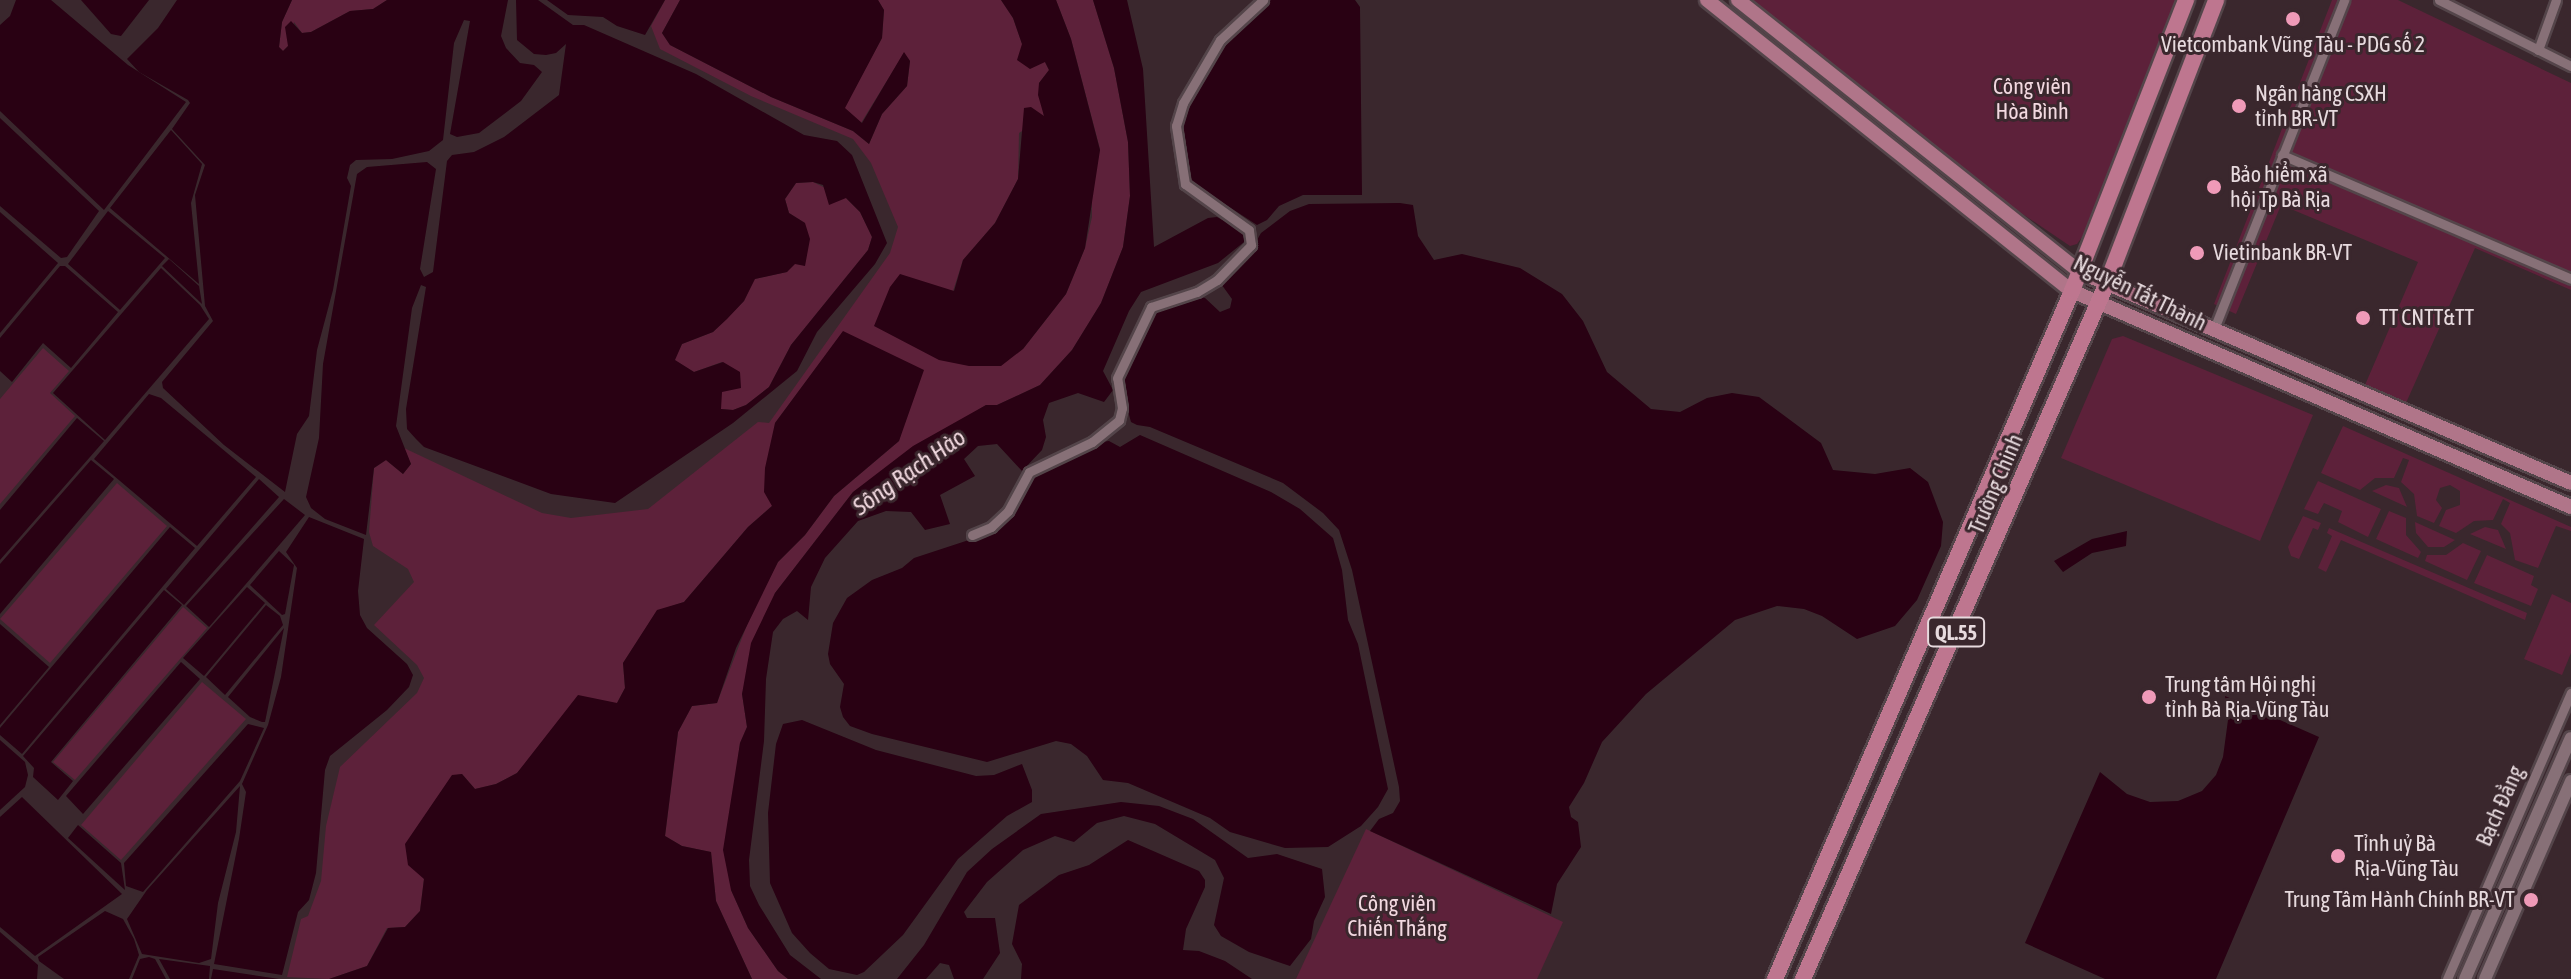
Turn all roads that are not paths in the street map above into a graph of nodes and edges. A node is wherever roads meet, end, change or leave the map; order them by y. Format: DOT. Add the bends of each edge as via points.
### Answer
graph roads {
  1 [pos="1263,0"];
  2 [pos="1707,0"];
  3 [pos="1738,0"];
  4 [pos="2186,0"];
  5 [pos="2216,0"];
  6 [pos="2344,0"];
  7 [pos="2439,0"];
  8 [pos="2556,0"];
  9 [pos="2538,50"];
  10 [pos="2571,66"];
  11 [pos="2282,155"];
  12 [pos="2080,272"];
  13 [pos="2571,279"];
  14 [pos="2107,283"];
  15 [pos="2072,291"];
  16 [pos="2098,302"];
  17 [pos="2214,329"];
  18 [pos="2342,384"];
  19 [pos="2333,405"];
  20 [pos="2571,483"];
  21 [pos="2571,507"];
  22 [pos="972,535"];
  23 [pos="1950,578"];
  24 [pos="1975,589"];
  25 [pos="2571,693"];
  26 [pos="2571,738"];
  27 [pos="2571,781"];
  28 [pos="2487,929"];
  29 [pos="2503,937"];
  30 [pos="1775,979"];
  31 [pos="1803,979"];
  32 [pos="2447,979"];
  33 [pos="2465,979"];
  34 [pos="2485,979"];
  1 -- 22 [label="street" via="1220,40 1183,103 1176,126 1185,184 1249,230 1251,245 1217,280 1151,307 1117,378 1119,420 1092,442 1029,472 1008,511"];
  2 -- 15 [label="main road, Nguyễn Tất Thành"];
  3 -- 12 [label="main road, Nguyễn Tất Thành"];
  4 -- 12 [label="highway, Trường Chinh / QL.55"];
  5 -- 14 [label="highway, Trường Chinh / QL.55"];
  6 -- 11 [label="street"];
  7 -- 9 [label="street"];
  8 -- 9 [label="street"];
  9 -- 10 [label="street"];
  11 -- 13 [label="street"];
  11 -- 17 [label="street"];
  12 -- 14 [label="main road, Nguyễn Tất Thành"];
  12 -- 15 [label="highway, Trường Chinh / QL.55"];
  14 -- 16 [label="highway, Trường Chinh / QL.55"];
  14 -- 17 [label="main road, Nguyễn Tất Thành"];
  15 -- 16 [label="main road, Nguyễn Tất Thành"];
  15 -- 23 [label="highway, Trường Chinh / QL.55"];
  16 -- 19 [label="main road, Nguyễn Tất Thành"];
  16 -- 24 [label="highway, Trường Chinh / QL.55"];
  17 -- 18 [label="main road, Nguyễn Tất Thành"];
  18 -- 19 [label="main road"];
  18 -- 20 [label="main road, Nguyễn Tất Thành"];
  19 -- 21 [label="main road, Nguyễn Tất Thành"];
  23 -- 24 [label="highway"];
  23 -- 30 [label="highway, Trường Chinh / QL.55"];
  24 -- 31 [label="highway, Trường Chinh / QL.55"];
  25 -- 32 [label="street, Bạch Đằng"];
  26 -- 28 [label="street, Bạch Đằng"];
  27 -- 29 [label="street"];
  28 -- 29 [label="street"];
  28 -- 33 [label="street, Bạch Đằng"];
  29 -- 34 [label="street"];
}
